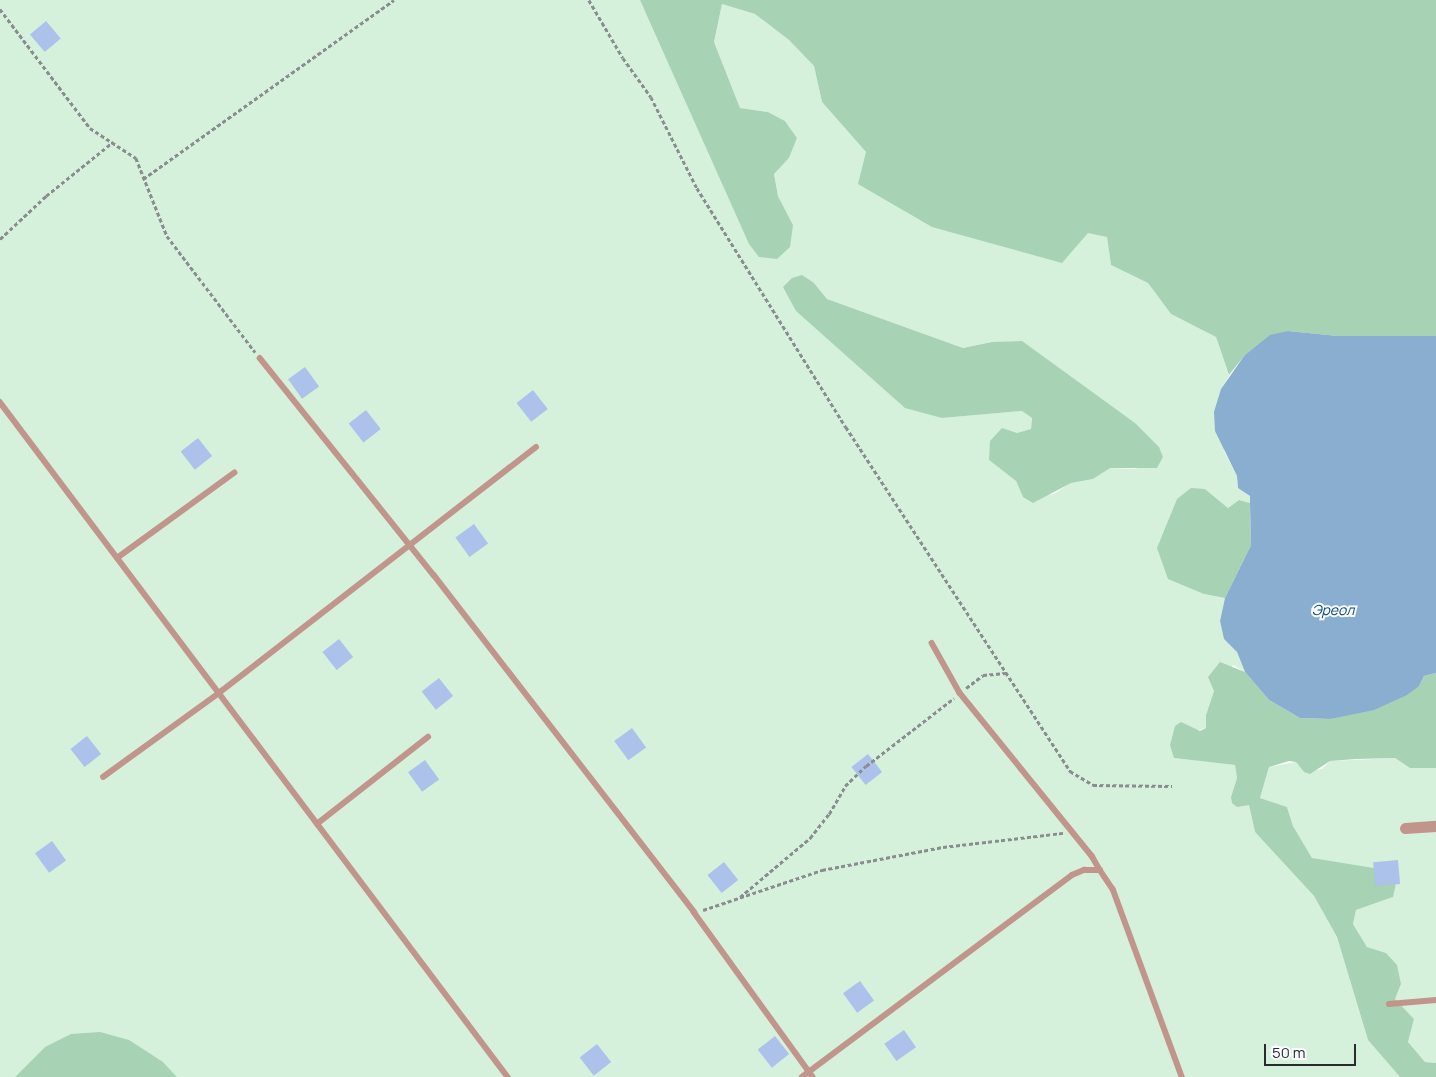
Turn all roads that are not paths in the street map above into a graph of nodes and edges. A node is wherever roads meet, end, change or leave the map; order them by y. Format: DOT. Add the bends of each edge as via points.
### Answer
graph roads {
  1 [pos="260,358"];
  2 [pos="0,402"];
  3 [pos="536,447"];
  4 [pos="234,473"];
  5 [pos="410,545"];
  6 [pos="117,558"];
  7 [pos="932,643"];
  8 [pos="219,693"];
  9 [pos="428,737"];
  10 [pos="104,777"];
  11 [pos="318,824"];
  12 [pos="1436,826"];
  13 [pos="1405,828"];
  14 [pos="1100,870"];
  15 [pos="1436,1000"];
  16 [pos="1389,1004"];
  17 [pos="809,1071"];
  18 [pos="508,1077"];
  19 [pos="802,1077"];
  20 [pos="813,1077"];
  21 [pos="1182,1077"];
  1 -- 5 [label="lane"];
  2 -- 6 [label="lane"];
  3 -- 5 [label="lane"];
  4 -- 6 [label="lane"];
  5 -- 8 [label="lane"];
  5 -- 17 [label="lane" via="694,912"];
  6 -- 8 [label="lane"];
  7 -- 14 [label="lane" via="960,693"];
  8 -- 10 [label="lane"];
  8 -- 11 [label="lane"];
  9 -- 11 [label="lane"];
  11 -- 18 [label="lane"];
  12 -- 13 [label="street"];
  14 -- 17 [label="lane" via="1084,870 1072,875"];
  14 -- 21 [label="lane" via="1113,889"];
  15 -- 16 [label="lane"];
  17 -- 19 [label="lane"];
  17 -- 20 [label="lane"];
}
